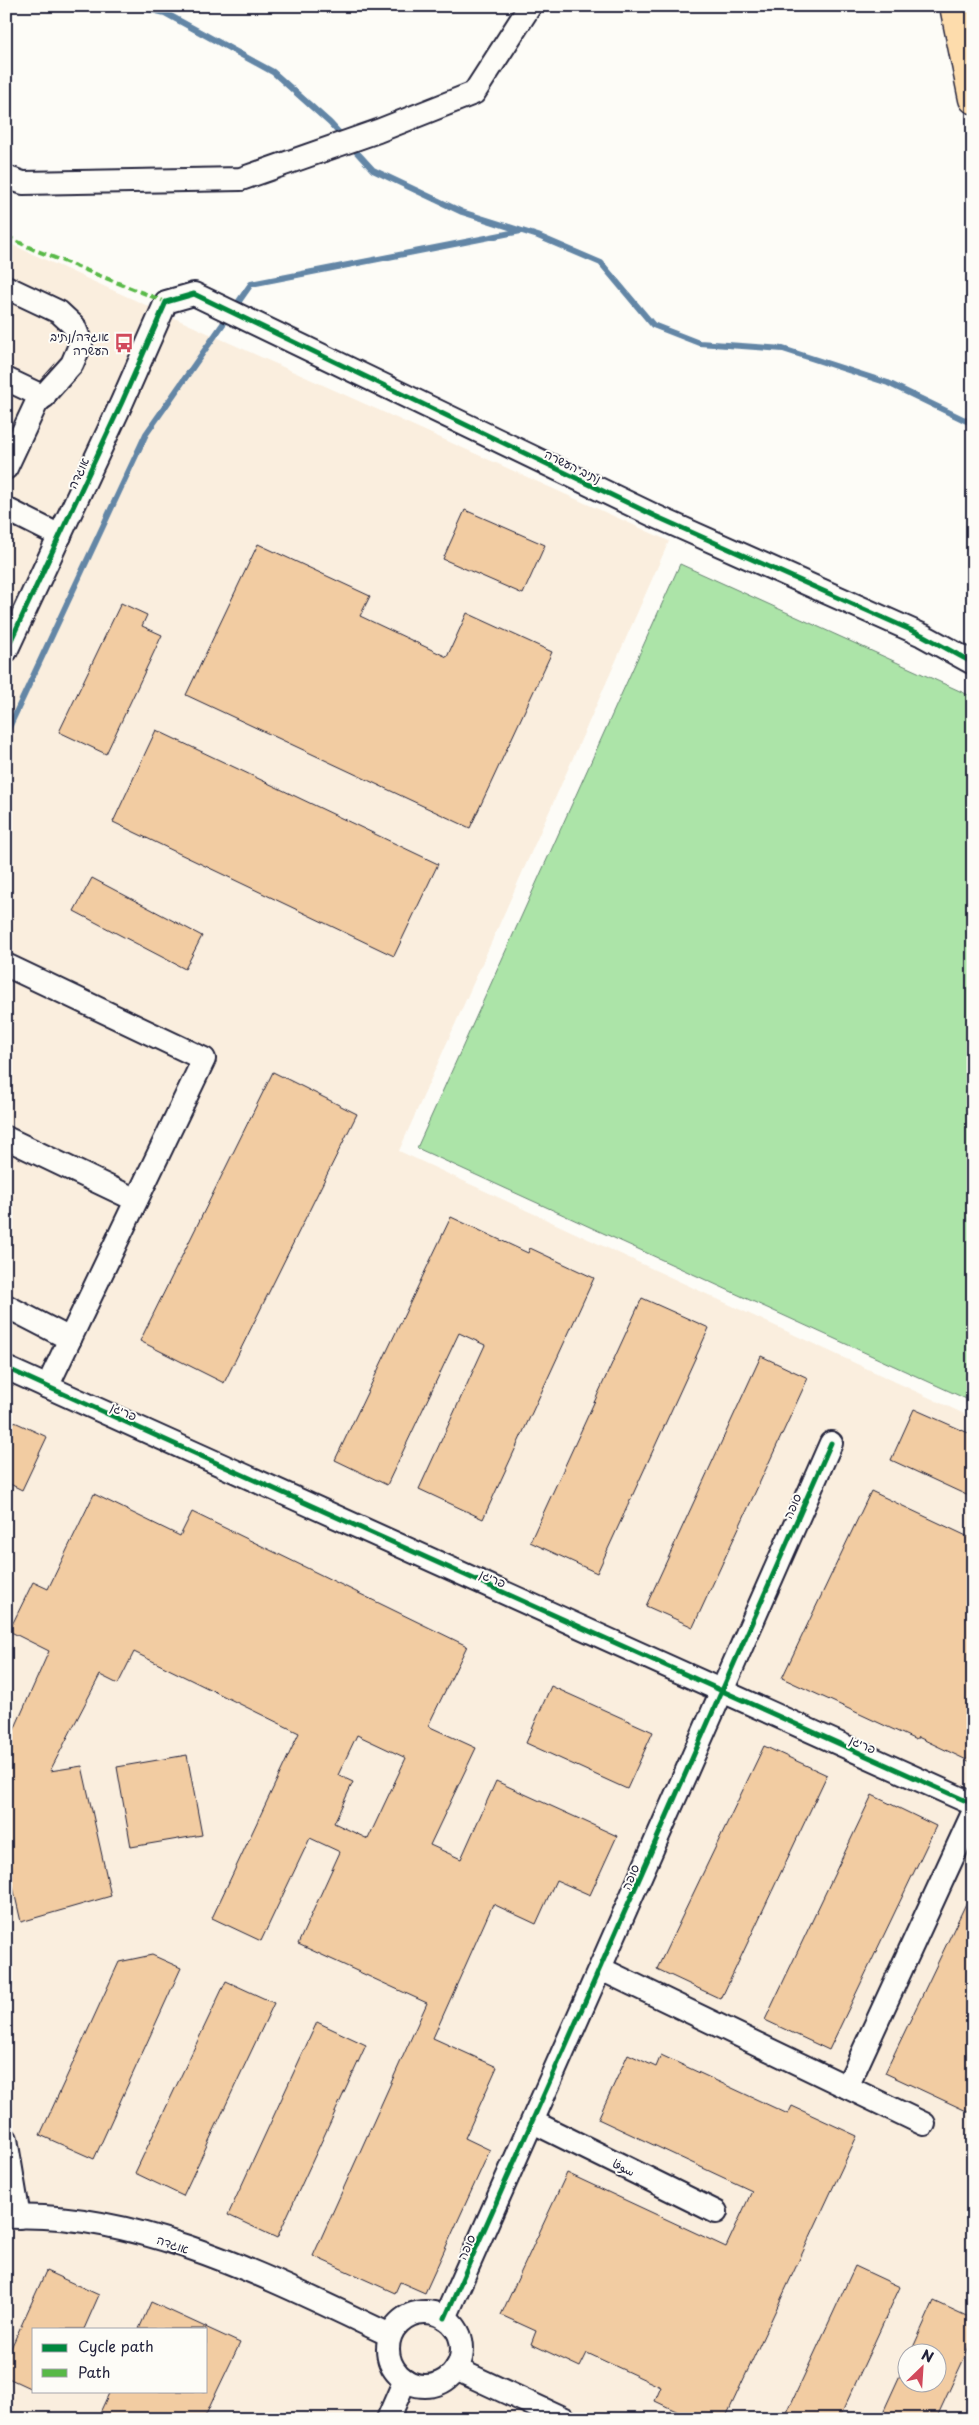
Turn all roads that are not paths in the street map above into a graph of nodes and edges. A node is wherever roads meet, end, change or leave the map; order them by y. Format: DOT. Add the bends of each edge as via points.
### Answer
graph roads {
  1 [pos="530,6"];
  2 [pos="954,6"];
  3 [pos="973,100"];
  4 [pos="6,177"];
  5 [pos="6,287"];
  6 [pos="166,302"];
  7 [pos="6,379"];
  8 [pos="44,397"];
  9 [pos="6,468"];
  10 [pos="6,509"];
  11 [pos="60,536"];
  12 [pos="922,635"];
  13 [pos="973,649"];
  14 [pos="6,651"];
  15 [pos="973,663"];
  16 [pos="6,965"];
  17 [pos="6,1138"];
  18 [pos="136,1200"];
  19 [pos="6,1306"];
  20 [pos="70,1339"];
  21 [pos="6,1368"];
  22 [pos="47,1387"];
  23 [pos="831,1443"];
  24 [pos="721,1691"];
  25 [pos="973,1804"];
  26 [pos="973,1814"];
  27 [pos="601,1969"];
  28 [pos="847,2088"];
  29 [pos="532,2122"];
  30 [pos="924,2124"];
  31 [pos="6,2139"];
  32 [pos="716,2212"];
  33 [pos="13,2217"];
  34 [pos="445,2318"];
  35 [pos="390,2335"];
  36 [pos="456,2369"];
  37 [pos="405,2380"];
  38 [pos="388,2419"];
  39 [pos="564,2419"];
  1 -- 4 [label="street" via="474,93 241,179 23,183"];
  2 -- 3 [label="main road"];
  5 -- 8 [label="street" via="58,312 74,326 80,343 72,364"];
  6 -- 11 [label="street, אוגדה"];
  6 -- 12 [label="street, נתיב העשרה" via="194,294 655,516"];
  7 -- 8 [label="street"];
  8 -- 9 [label="street" via="36,404"];
  10 -- 11 [label="street"];
  11 -- 14 [label="street, אוגדה"];
  12 -- 13 [label="street, נתיב העשרה"];
  12 -- 15 [label="street, נתיב העשרה"];
  16 -- 18 [label="street" via="204,1059"];
  17 -- 18 [label="street"];
  18 -- 20 [label="street"];
  19 -- 20 [label="street"];
  20 -- 22 [label="street"];
  21 -- 22 [label="street, פריגן"];
  22 -- 24 [label="street, פריגן"];
  23 -- 24 [label="street, סופה"];
  24 -- 25 [label="street, פריגן"];
  24 -- 27 [label="street, סופה"];
  26 -- 28 [label="street"];
  27 -- 28 [label="street"];
  27 -- 29 [label="street, סופה"];
  28 -- 30 [label="street"];
  29 -- 32 [label="street, سوفا"];
  29 -- 34 [label="street, סופה"];
  31 -- 33 [label="street, אוגדה"];
  33 -- 35 [label="street, אוגדה" via="62,2218 136,2231 226,2262"];
  34 -- 35 [label="street" via="424,2312 413,2314 404,2318"];
  34 -- 36 [label="street" via="454,2326 461,2341 461,2358"];
  35 -- 37 [label="street" via="390,2360"];
  36 -- 37 [label="street" via="438,2384 427,2386"];
  36 -- 39 [label="street"];
  37 -- 38 [label="street"];
}
